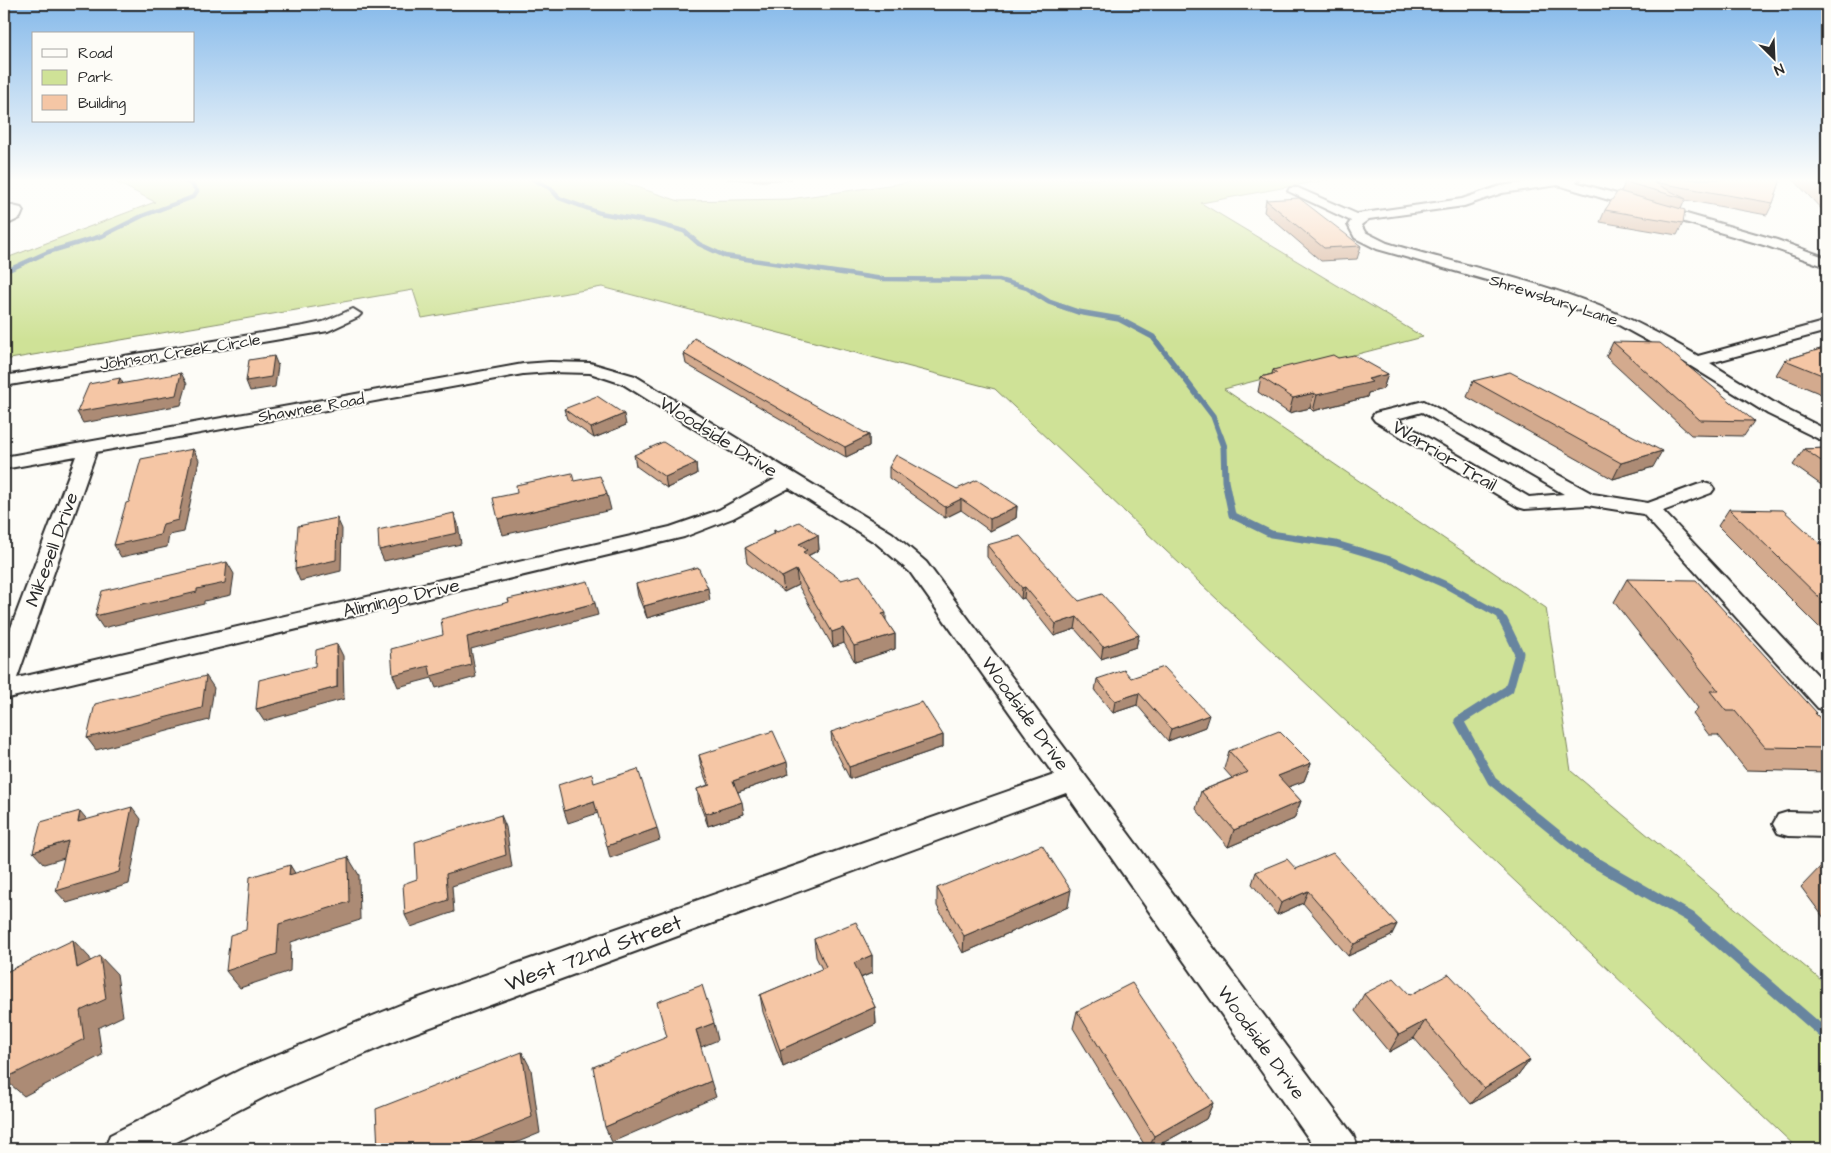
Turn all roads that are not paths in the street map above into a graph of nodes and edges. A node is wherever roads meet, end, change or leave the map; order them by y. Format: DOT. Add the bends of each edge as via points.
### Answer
graph roads {
  1 [pos="1361,233"];
  2 [pos="1738,233"];
  3 [pos="1827,263"];
  4 [pos="353,314"];
  5 [pos="1827,326"];
  6 [pos="1696,362"];
  7 [pos="619,376"];
  8 [pos="4,381"];
  9 [pos="1827,437"];
  10 [pos="88,448"];
  11 [pos="4,463"];
  12 [pos="790,479"];
  13 [pos="1704,489"];
  14 [pos="1587,499"];
  15 [pos="1650,508"];
  16 [pos="4,679"];
  17 [pos="4,690"];
  18 [pos="1827,701"];
  19 [pos="1073,779"];
  20 [pos="1788,824"];
  21 [pos="1827,825"];
  22 [pos="124,1149"];
  23 [pos="1339,1149"];
  1 -- 6 [label="street, Shrewsbury Lane" via="1363,237 1382,246 1600,311"];
  2 -- 3 [label="street"];
  4 -- 8 [label="street, Johnson Creek Circle" via="328,326 304,331"];
  5 -- 6 [label="street"];
  6 -- 9 [label="street, Shrewsbury Lane"];
  7 -- 10 [label="street, Shawnee Road" via="570,366 523,369"];
  7 -- 12 [label="street, Woodside Drive"];
  10 -- 11 [label="street, Shawnee Road"];
  10 -- 16 [label="street, Mikesell Drive"];
  12 -- 17 [label="street, Alimingo Drive" via="720,516 676,532"];
  12 -- 19 [label="street, Woodside Drive" via="884,538 918,567"];
  13 -- 15 [label="street, Warrior Trail"];
  14 -- 14 [label="street, Warrior Trail" via="1525,503 1381,417 1424,406"];
  14 -- 15 [label="street, Warrior Trail"];
  15 -- 18 [label="street"];
  19 -- 22 [label="street, West 72nd Street" via="405,1020 255,1082"];
  19 -- 23 [label="street, Woodside Drive"];
  20 -- 21 [label="street"];
}
